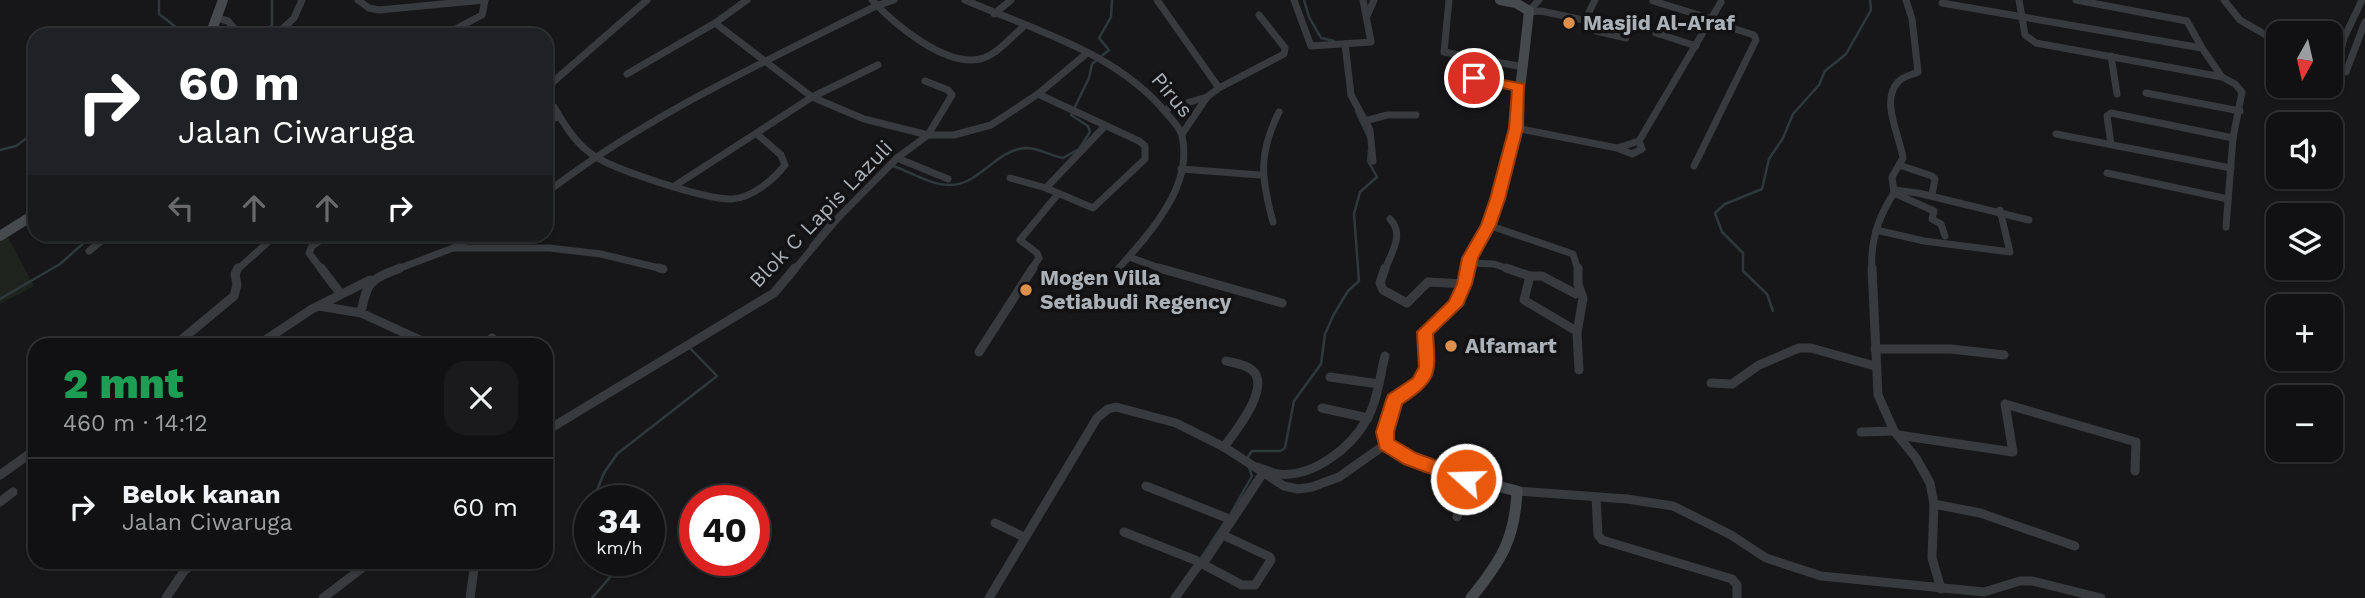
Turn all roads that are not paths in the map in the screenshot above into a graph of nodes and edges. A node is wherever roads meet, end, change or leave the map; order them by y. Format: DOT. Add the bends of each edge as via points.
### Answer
graph roads {
  1 [pos="223,0"];
  2 [pos="302,0"];
  3 [pos="359,0"];
  4 [pos="485,0"];
  5 [pos="647,0"];
  6 [pos="747,0"];
  7 [pos="894,0"];
  8 [pos="965,0"];
  9 [pos="1011,0"];
  10 [pos="1157,0"];
  11 [pos="1294,0"];
  12 [pos="1363,0"];
  13 [pos="1374,0"];
  14 [pos="1448,0"];
  15 [pos="1500,0"];
  16 [pos="1539,0"];
  17 [pos="1595,0"];
  18 [pos="1906,0"];
  19 [pos="2019,0"];
  20 [pos="2076,0"];
  21 [pos="2134,0"];
  22 [pos="2224,0"];
  23 [pos="2362,0"];
  24 [pos="1653,1"];
  25 [pos="1721,2"];
  26 [pos="874,3"];
  27 [pos="1942,3"];
  28 [pos="2134,10"];
  29 [pos="1529,11"];
  30 [pos="994,14"];
  31 [pos="1259,15"];
  32 [pos="2021,15"];
  33 [pos="1367,16"];
  34 [pos="217,18"];
  35 [pos="1585,20"];
  36 [pos="1711,20"];
  37 [pos="2365,22"];
  38 [pos="715,23"];
  39 [pos="1024,26"];
  40 [pos="213,28"];
  41 [pos="236,28"];
  42 [pos="283,28"];
  43 [pos="457,28"];
  44 [pos="1656,33"];
  45 [pos="2266,35"];
  46 [pos="1626,38"];
  47 [pos="2344,38"];
  48 [pos="2343,41"];
  49 [pos="2355,43"];
  50 [pos="1345,44"];
  51 [pos="1696,46"];
  52 [pos="2365,47"];
  53 [pos="2202,48"];
  54 [pos="1086,54"];
  55 [pos="2110,56"];
  56 [pos="766,61"];
  57 [pos="878,65"];
  58 [pos="1522,67"];
  59 [pos="2343,71"];
  60 [pos="626,74"];
  61 [pos="1451,74"];
  62 [pos="2222,77"];
  63 [pos="925,81"];
  64 [pos="553,82"];
  65 [pos="1519,87"];
  66 [pos="1219,88"];
  67 [pos="2146,93"];
  68 [pos="1038,94"];
  69 [pos="2117,94"];
  70 [pos="812,97"];
  71 [pos="1207,97"];
  72 [pos="553,107"];
  73 [pos="1166,109"];
  74 [pos="2239,111"];
  75 [pos="1279,112"];
  76 [pos="1416,115"];
  77 [pos="558,117"];
  78 [pos="553,118"];
  79 [pos="1365,121"];
  80 [pos="1105,126"];
  81 [pos="1516,128"];
  82 [pos="757,134"];
  83 [pos="1182,134"];
  84 [pos="2056,134"];
  85 [pos="928,135"];
  86 [pos="2233,138"];
  87 [pos="2112,145"];
  88 [pos="594,156"];
  89 [pos="897,158"];
  90 [pos="1373,161"];
  91 [pos="1694,166"];
  92 [pos="1902,166"];
  93 [pos="2231,168"];
  94 [pos="1181,169"];
  95 [pos="2107,173"];
  96 [pos="1260,176"];
  97 [pos="1010,178"];
  98 [pos="948,179"];
  99 [pos="676,185"];
  100 [pos="553,188"];
  101 [pos="1046,188"];
  102 [pos="1894,191"];
  103 [pos="1058,194"];
  104 [pos="1932,195"];
  105 [pos="2228,199"];
  106 [pos="2000,210"];
  107 [pos="28,218"];
  108 [pos="1390,219"];
  109 [pos="2028,220"];
  110 [pos="1273,222"];
  111 [pos="1488,225"];
  112 [pos="2226,227"];
  113 [pos="1876,230"];
  114 [pos="0,236"];
  115 [pos="1945,236"];
  116 [pos="100,242"];
  117 [pos="268,242"];
  118 [pos="318,242"];
  119 [pos="463,242"];
  120 [pos="453,248"];
  121 [pos="89,251"];
  122 [pos="1129,257"];
  123 [pos="1469,263"];
  124 [pos="663,270"];
  125 [pos="1117,270"];
  126 [pos="1530,276"];
  127 [pos="374,278"];
  128 [pos="1465,284"];
  129 [pos="340,293"];
  130 [pos="1576,294"];
  131 [pos="1282,303"];
  132 [pos="319,306"];
  133 [pos="360,313"];
  134 [pos="1573,329"];
  135 [pos="183,338"];
  136 [pos="268,338"];
  137 [pos="415,338"];
  138 [pos="1875,349"];
  139 [pos="979,352"];
  140 [pos="2004,355"];
  141 [pos="1385,356"];
  142 [pos="1226,361"];
  143 [pos="1875,366"];
  144 [pos="1579,370"];
  145 [pos="1330,377"];
  146 [pos="1712,383"];
  147 [pos="1379,384"];
  148 [pos="1322,408"];
  149 [pos="1368,418"];
  150 [pos="553,427"];
  151 [pos="1861,432"];
  152 [pos="1896,433"];
  153 [pos="1386,444"];
  154 [pos="1224,447"];
  155 [pos="28,455"];
  156 [pos="1251,466"];
  157 [pos="2135,471"];
  158 [pos="1263,473"];
  159 [pos="0,475"];
  160 [pos="1466,479"];
  161 [pos="1146,486"];
  162 [pos="1517,491"];
  163 [pos="13,492"];
  164 [pos="1596,497"];
  165 [pos="0,502"];
  166 [pos="1934,504"];
  167 [pos="1457,517"];
  168 [pos="1232,520"];
  169 [pos="995,523"];
  170 [pos="1124,532"];
  171 [pos="1223,535"];
  172 [pos="1024,537"];
  173 [pos="2075,546"];
  174 [pos="1201,563"];
  175 [pos="187,569"];
  176 [pos="361,569"];
  177 [pos="474,569"];
  178 [pos="1947,592"];
  179 [pos="1984,595"];
  180 [pos="2089,597"];
  181 [pos="166,598"];
  182 [pos="323,598"];
  183 [pos="470,598"];
  184 [pos="989,598"];
  185 [pos="1175,598"];
  186 [pos="1471,598"];
  187 [pos="1737,598"];
  188 [pos="2101,598"];
  1 -- 34 [label="street"];
  2 -- 42 [label="street"];
  3 -- 4 [label="street" via="379,10"];
  4 -- 43 [label="street" via="482,15"];
  5 -- 64 [label="street"];
  6 -- 38 [label="street"];
  7 -- 26 [label="street"];
  8 -- 30 [label="street, Pirus"];
  9 -- 30 [label="street"];
  10 -- 66 [label="street"];
  11 -- 50 [label="street" via="1311,46"];
  12 -- 33 [label="street"];
  13 -- 33 [label="street"];
  14 -- 58 [label="street" via="1444,52"];
  15 -- 29 [label="street"];
  16 -- 29 [label="street"];
  17 -- 35 [label="street"];
  18 -- 92 [label="street" via="1918,69 1894,88 1892,119"];
  19 -- 32 [label="street"];
  20 -- 28 [label="street"];
  21 -- 28 [label="street"];
  22 -- 45 [label="street" via="2236,16"];
  23 -- 47 [label="street"];
  24 -- 36 [label="street"];
  25 -- 36 [label="street"];
  26 -- 39 [label="street" via="921,41 972,60 987,56"];
  26 -- 56 [label="street"];
  27 -- 32 [label="street"];
  28 -- 53 [label="street" via="2190,22"];
  29 -- 35 [label="street"];
  29 -- 58 [label="street"];
  30 -- 39 [label="street, Pirus"];
  31 -- 66 [label="street" via="1285,48 1284,54"];
  32 -- 53 [label="street"];
  32 -- 55 [label="street" via="2028,39"];
  33 -- 50 [label="street" via="1371,42"];
  34 -- 40 [label="street"];
  34 -- 41 [label="street"];
  35 -- 46 [label="street" via="1596,31"];
  36 -- 51 [label="street"];
  36 -- 91 [label="street" via="1754,35 1756,40"];
  37 -- 49 [label="street"];
  38 -- 56 [label="street"];
  38 -- 60 [label="street"];
  39 -- 54 [label="street, Pirus"];
  44 -- 51 [label="street"];
  47 -- 48 [label="street"];
  47 -- 49 [label="street"];
  49 -- 52 [label="street"];
  49 -- 59 [label="street"];
  50 -- 79 [label="street" via="1351,95"];
  51 -- 81 [label="street" via="1639,141 1642,149 1637,153"];
  53 -- 62 [label="street"];
  54 -- 68 [label="street"];
  54 -- 73 [label="street, Pirus" via="1133,77"];
  55 -- 62 [label="street"];
  55 -- 69 [label="street"];
  56 -- 70 [label="street"];
  56 -- 88 [label="street"];
  57 -- 70 [label="street"];
  58 -- 65 [label="street"];
  61 -- 65 [label="street"];
  62 -- 74 [label="street" via="2242,92"];
  63 -- 85 [label="street" via="952,95"];
  65 -- 81 [label="street"];
  66 -- 71 [label="street"];
  67 -- 74 [label="street"];
  68 -- 80 [label="street"];
  68 -- 85 [label="street" via="984,127 954,135"];
  70 -- 82 [label="street"];
  70 -- 85 [label="street" via="864,119"];
  71 -- 73 [label="street"];
  71 -- 83 [label="street"];
  72 -- 77 [label="street"];
  73 -- 83 [label="street, Pirus"];
  74 -- 86 [label="street"];
  75 -- 96 [label="street" via="1266,136"];
  76 -- 79 [label="street"];
  77 -- 78 [label="street"];
  77 -- 88 [label="street"];
  79 -- 90 [label="street" via="1372,138"];
  80 -- 101 [label="street"];
  80 -- 103 [label="street" via="1145,146 1146,159 1098,207"];
  81 -- 111 [label="street"];
  82 -- 99 [label="street"];
  82 -- 99 [label="street" via="781,155 785,165 744,197 724,200"];
  83 -- 94 [label="street, Pirus"];
  84 -- 87 [label="street"];
  85 -- 89 [label="street, Blok C Lapis Lazuli"];
  86 -- 87 [label="street" via="2110,113"];
  86 -- 93 [label="street"];
  87 -- 93 [label="street"];
  88 -- 99 [label="street"];
  88 -- 100 [label="street"];
  89 -- 98 [label="street"];
  89 -- 150 [label="street, Blok C Lapis Lazuli" via="774,293"];
  92 -- 102 [label="street" via="1892,177"];
  92 -- 104 [label="street" via="1932,176"];
  93 -- 105 [label="street"];
  94 -- 96 [label="street"];
  94 -- 122 [label="street, Pirus" via="1159,220"];
  95 -- 105 [label="street"];
  96 -- 110 [label="street"];
  97 -- 101 [label="street"];
  101 -- 103 [label="street"];
  102 -- 104 [label="street"];
  102 -- 113 [label="street"];
  102 -- 115 [label="street" via="1934,211 1932,219 1941,224"];
  103 -- 139 [label="street" via="1020,240 1039,258"];
  104 -- 106 [label="street"];
  105 -- 112 [label="street"];
  106 -- 109 [label="street"];
  106 -- 113 [label="street" via="2010,252"];
  107 -- 114 [label="street"];
  108 -- 128 [label="street" via="1398,234 1380,283 1383,290 1407,303 1428,282"];
  111 -- 123 [label="street"];
  111 -- 144 [label="street" via="1573,254 1583,298 1577,333"];
  113 -- 138 [label="street" via="1870,272"];
  116 -- 121 [label="street"];
  117 -- 135 [label="street" via="239,267 234,296"];
  118 -- 129 [label="street" via="309,253"];
  119 -- 120 [label="street"];
  120 -- 124 [label="street" via="549,248 601,254"];
  120 -- 127 [label="street"];
  122 -- 125 [label="street, Pirus"];
  122 -- 131 [label="street"];
  123 -- 126 [label="street" via="1494,264"];
  123 -- 128 [label="street"];
  126 -- 130 [label="street" via="1542,276"];
  126 -- 134 [label="street" via="1524,300"];
  127 -- 129 [label="street"];
  127 -- 133 [label="street" via="366,288"];
  128 -- 153 [label="street" via="1455,305 1425,332 1427,367 1420,383 1394,400"];
  129 -- 132 [label="street"];
  132 -- 133 [label="street"];
  132 -- 136 [label="street"];
  133 -- 137 [label="street"];
  138 -- 140 [label="street" via="1951,349"];
  138 -- 143 [label="street"];
  141 -- 147 [label="street"];
  142 -- 154 [label="street" via="1251,369 1258,384 1256,397"];
  143 -- 146 [label="street" via="1800,348 1759,365 1732,384"];
  143 -- 152 [label="street" via="1881,406"];
  145 -- 147 [label="street"];
  147 -- 149 [label="street"];
  148 -- 149 [label="street"];
  149 -- 156 [label="street" via="1345,449 1311,468 1276,474"];
  151 -- 152 [label="street"];
  152 -- 157 [label="street" via="2013,452 2005,404 2136,442"];
  152 -- 166 [label="street" via="1921,465"];
  153 -- 158 [label="street" via="1341,475 1310,489 1284,486"];
  153 -- 160 [label="street"];
  154 -- 156 [label="street"];
  154 -- 172 [label="street" via="1176,423 1116,407 1108,409 1097,418"];
  155 -- 159 [label="street"];
  156 -- 158 [label="street"];
  158 -- 168 [label="street"];
  160 -- 162 [label="street"];
  160 -- 167 [label="street"];
  161 -- 168 [label="street"];
  162 -- 164 [label="street"];
  162 -- 186 [label="street" via="1511,545"];
  163 -- 165 [label="street"];
  164 -- 178 [label="street" via="1673,506 1766,558 1821,576"];
  164 -- 187 [label="street" via="1598,537 1602,540 1732,579"];
  166 -- 173 [label="street" via="1980,513"];
  166 -- 178 [label="street" via="1932,558"];
  168 -- 171 [label="street"];
  169 -- 172 [label="street"];
  170 -- 174 [label="street"];
  171 -- 174 [label="street"];
  171 -- 174 [label="street" via="1270,557 1258,583 1242,584"];
  172 -- 184 [label="street"];
  174 -- 185 [label="street"];
  175 -- 181 [label="street"];
  176 -- 182 [label="street"];
  177 -- 183 [label="street"];
  178 -- 179 [label="street"];
  179 -- 180 [label="street" via="2032,581"];
  180 -- 188 [label="street"];
}
